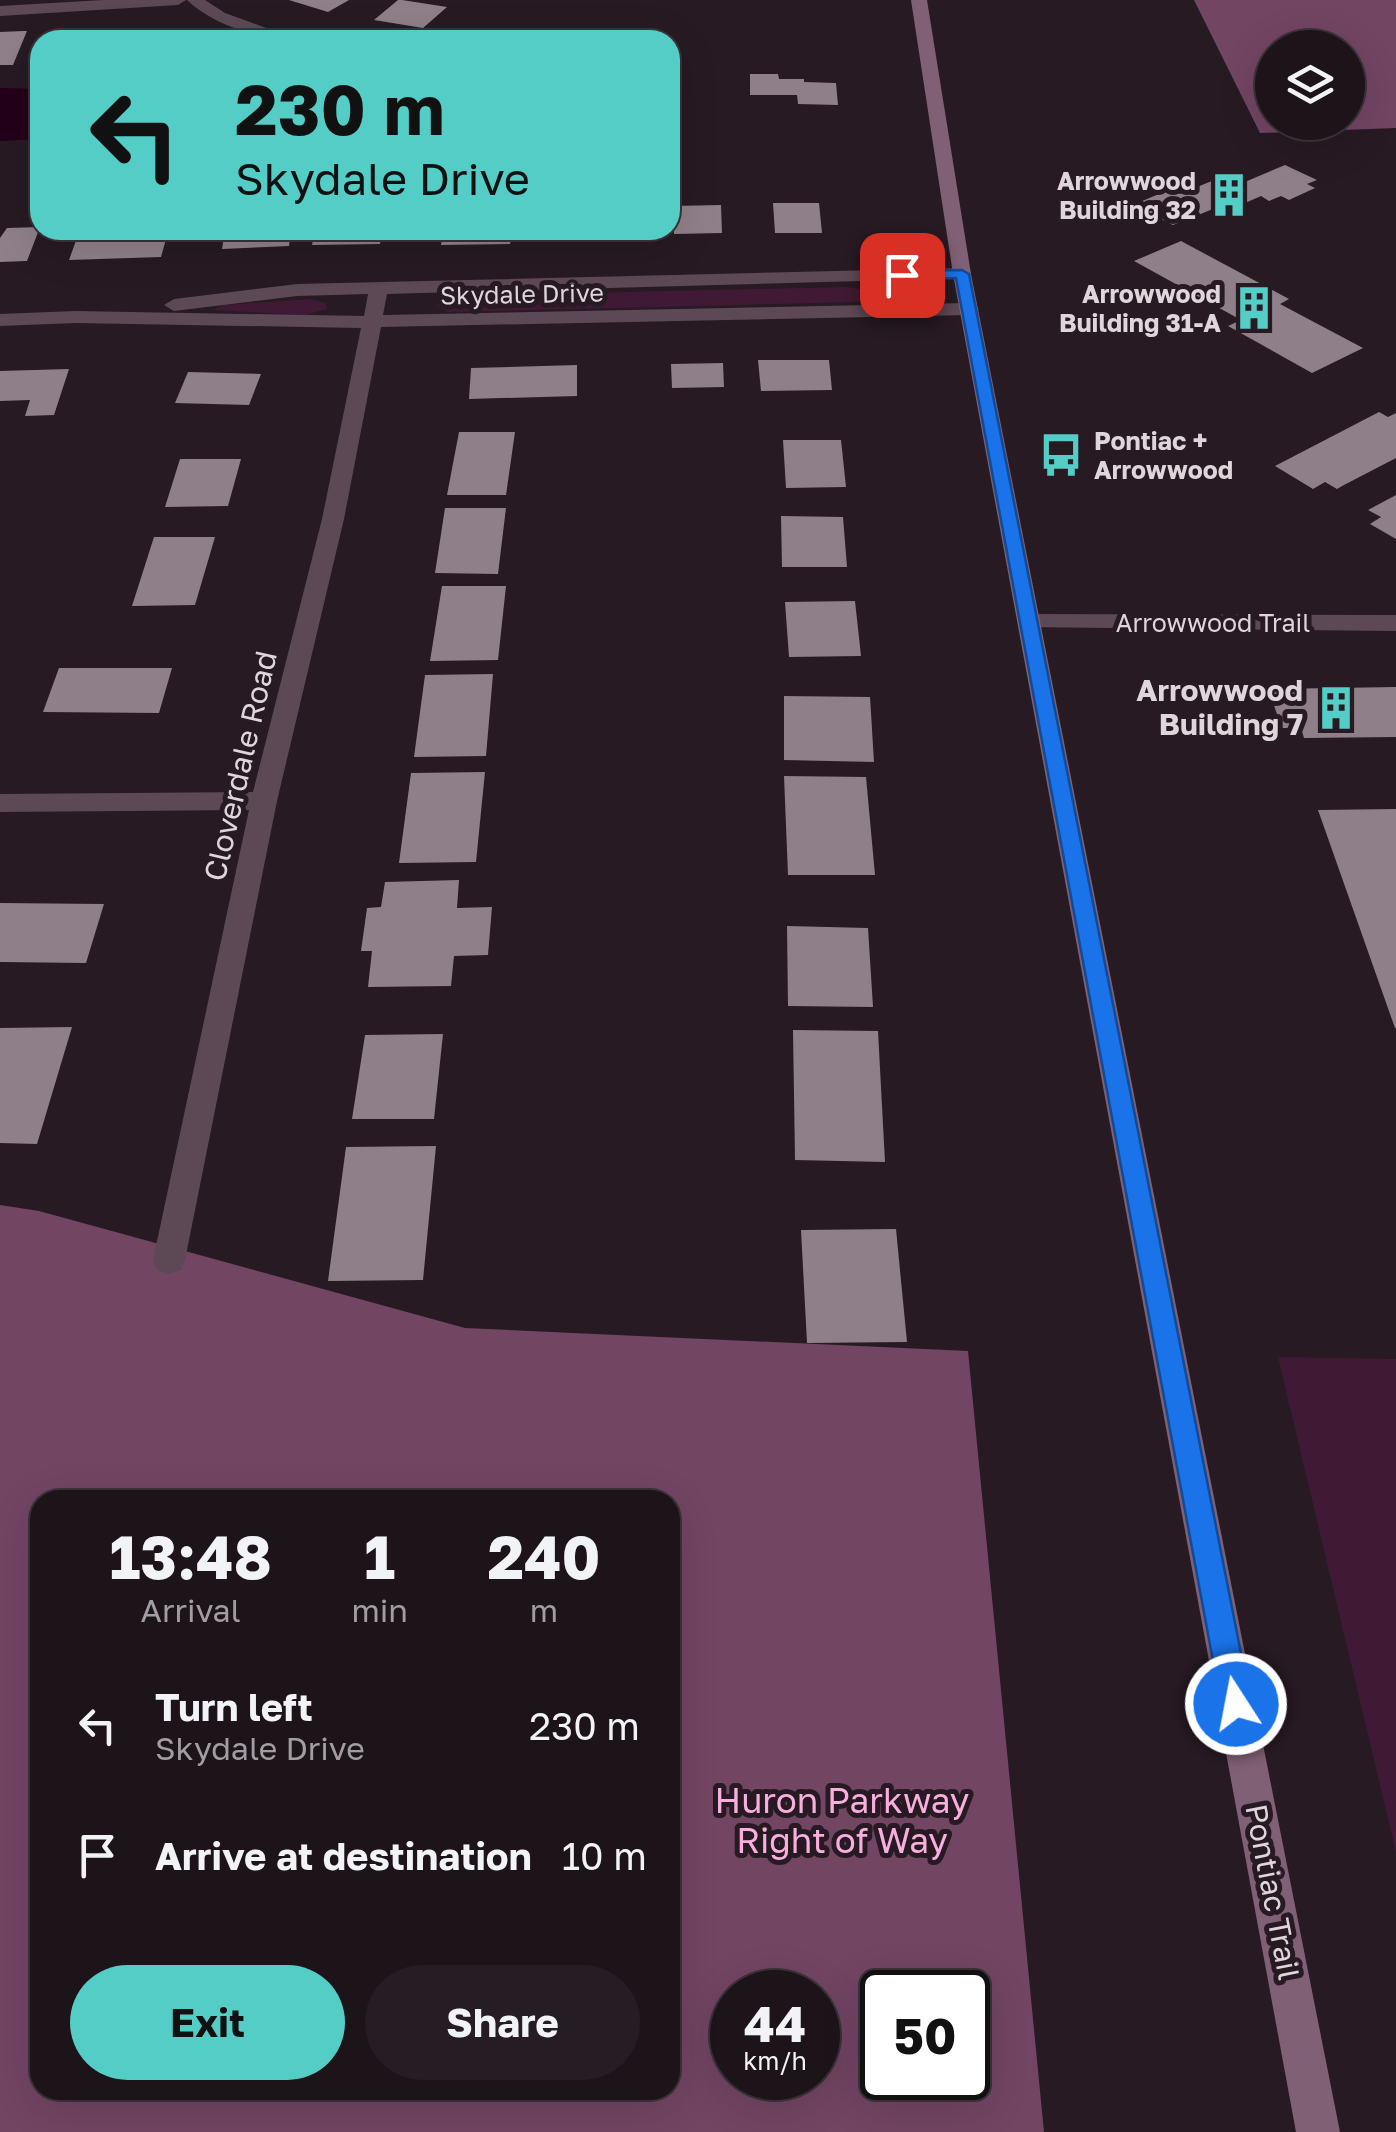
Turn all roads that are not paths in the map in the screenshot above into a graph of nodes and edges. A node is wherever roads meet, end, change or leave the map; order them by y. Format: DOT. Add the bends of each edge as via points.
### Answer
graph roads {
  1 [pos="178,0"];
  2 [pos="195,0"];
  3 [pos="919,0"];
  4 [pos="0,11"];
  5 [pos="261,30"];
  6 [pos="962,274"];
  7 [pos="379,288"];
  8 [pos="969,309"];
  9 [pos="76,317"];
  10 [pos="0,320"];
  11 [pos="372,322"];
  12 [pos="1030,622"];
  13 [pos="1396,623"];
  14 [pos="264,802"];
  15 [pos="0,803"];
  16 [pos="169,1260"];
  17 [pos="1318,2132"];
  1 -- 4 [label="street"];
  2 -- 5 [label="street"];
  3 -- 6 [label="main road, Pontiac Trail"];
  6 -- 7 [label="street, Skydale Drive"];
  6 -- 8 [label="main road, Pontiac Trail"];
  7 -- 9 [label="street, Skydale Drive" via="298,290"];
  7 -- 11 [label="street, Cloverdale Road"];
  8 -- 11 [label="street, Skydale Drive"];
  8 -- 12 [label="main road, Pontiac Trail"];
  9 -- 10 [label="street, Skydale Drive"];
  9 -- 11 [label="street, Skydale Drive"];
  11 -- 14 [label="street, Cloverdale Road" via="333,519"];
  12 -- 13 [label="street, Arrowwood Trail"];
  12 -- 17 [label="main road, Pontiac Trail"];
  14 -- 15 [label="street"];
  14 -- 16 [label="street, Cloverdale Road"];
}
